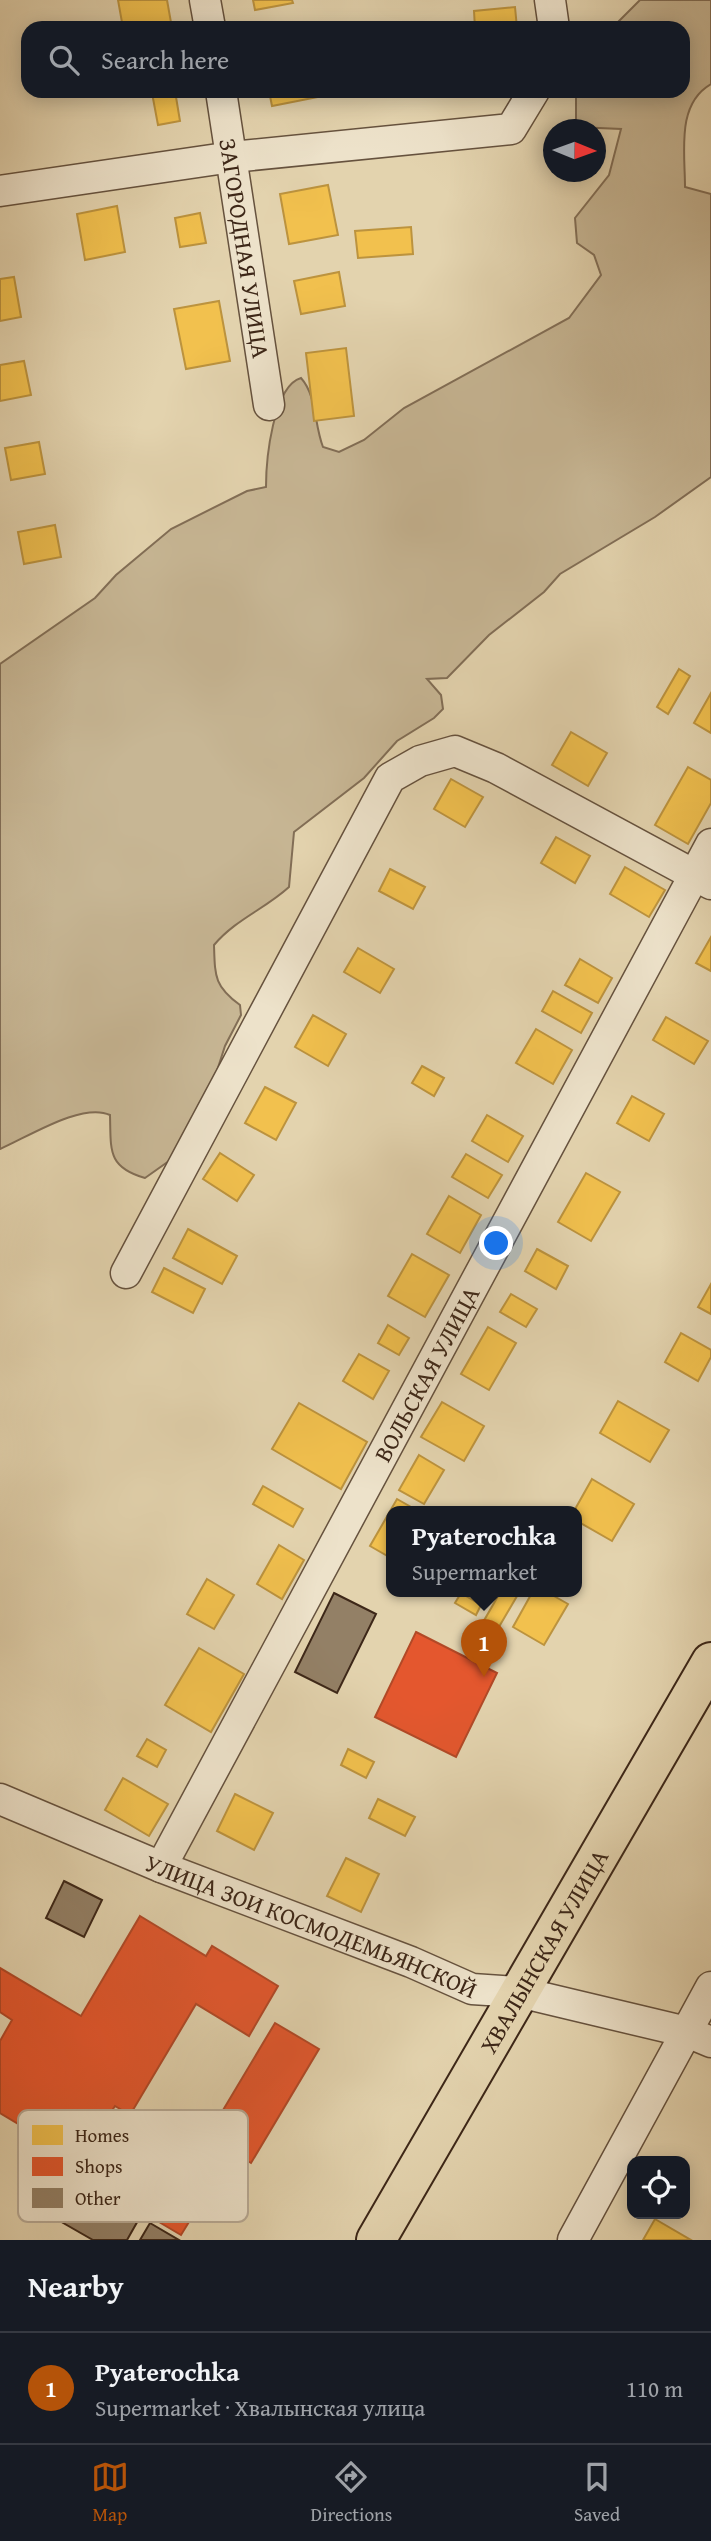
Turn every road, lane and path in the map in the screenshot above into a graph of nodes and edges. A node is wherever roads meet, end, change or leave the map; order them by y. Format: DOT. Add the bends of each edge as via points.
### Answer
graph roads {
  1 [pos="205,0"];
  2 [pos="550,0"];
  3 [pos="209,21"];
  4 [pos="553,21"];
  5 [pos="221,98"];
  6 [pos="530,98"];
  7 [pos="232,157"];
  8 [pos="0,191"];
  9 [pos="269,405"];
  10 [pos="711,844"];
  11 [pos="702,879"];
  12 [pos="126,1273"];
  13 [pos="711,1662"];
  14 [pos="0,1799"];
  15 [pos="161,1867"];
  16 [pos="711,1987"];
  17 [pos="519,1992"];
  18 [pos="699,2037"];
  19 [pos="376,2240"];
  20 [pos="573,2240"];
  1 -- 3 [label="street"];
  2 -- 4 [label="street"];
  5 -- 7 [label="street, ЗАГОРОДНАЯ УЛИЦА"];
  6 -- 7 [label="street" via="510,129"];
  7 -- 8 [label="street"];
  7 -- 9 [label="street, ЗАГОРОДНАЯ УЛИЦА"];
  10 -- 11 [label="street, ВОЛЬСКАЯ УЛИЦА"];
  11 -- 12 [label="street" via="496,768 455,751 419,761 390,778"];
  11 -- 15 [label="street, ВОЛЬСКАЯ УЛИЦА"];
  13 -- 17 [label="main road, ХВАЛЫНСКАЯ УЛИЦА"];
  14 -- 15 [label="street, УЛИЦА ЗОИ КОСМОДЕМЬЯНСКОЙ"];
  15 -- 17 [label="street, УЛИЦА ЗОИ КОСМОДЕМЬЯНСКОЙ" via="472,1989"];
  16 -- 18 [label="street"];
  17 -- 18 [label="street, УЛИЦА ЗОИ КОСМОДЕМЬЯНСКОЙ"];
  17 -- 19 [label="main road, ХВАЛЫНСКАЯ УЛИЦА"];
  18 -- 20 [label="street"];
}
